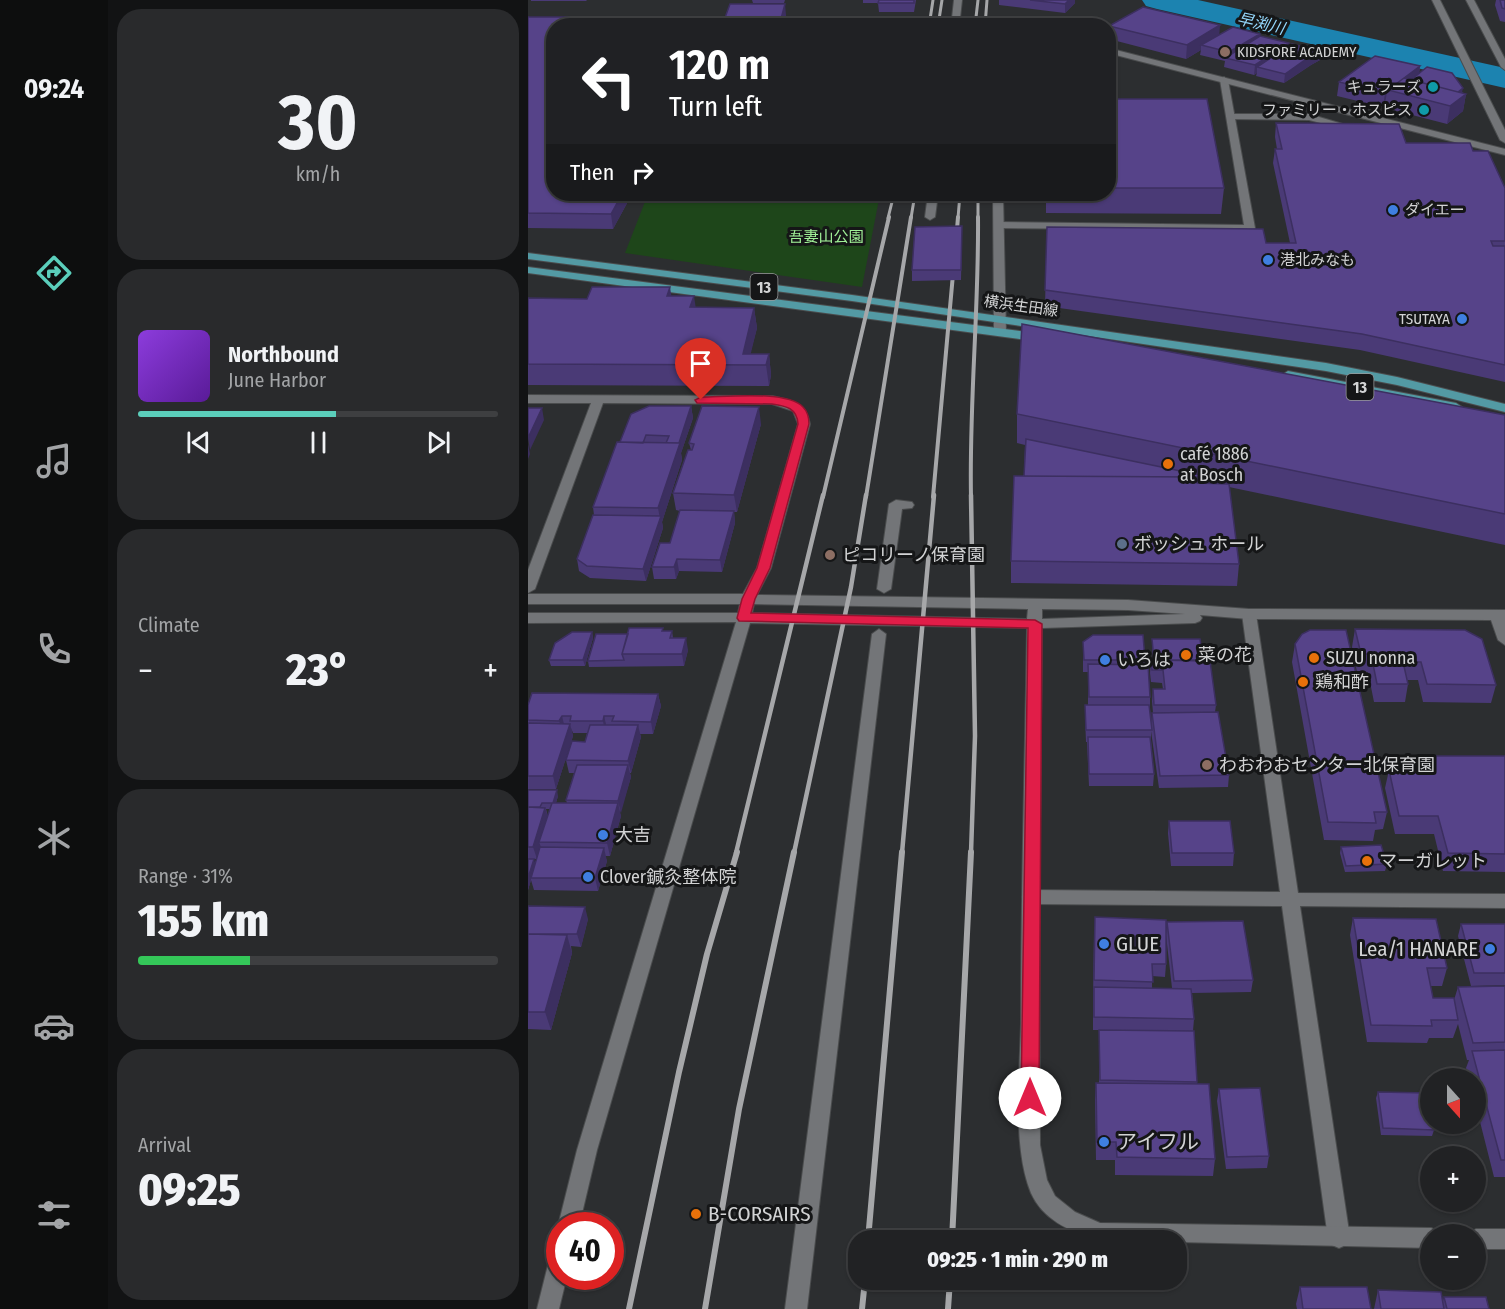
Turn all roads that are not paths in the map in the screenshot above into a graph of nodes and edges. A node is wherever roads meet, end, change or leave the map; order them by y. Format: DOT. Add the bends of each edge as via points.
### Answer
graph roads {
  1 [pos="958,0"];
  2 [pos="1436,0"];
  3 [pos="1470,0"];
  4 [pos="956,18"];
  5 [pos="1116,52"];
  6 [pos="1505,67"];
  7 [pos="1224,80"];
  8 [pos="1230,117"];
  9 [pos="1366,131"];
  10 [pos="1505,140"];
  11 [pos="1505,152"];
  12 [pos="932,201"];
  13 [pos="998,201"];
  14 [pos="930,217"];
  15 [pos="1000,225"];
  16 [pos="528,255"];
  17 [pos="528,270"];
  18 [pos="1000,326"];
  19 [pos="528,399"];
  20 [pos="598,400"];
  21 [pos="1505,408"];
  22 [pos="1505,420"];
  23 [pos="907,505"];
  24 [pos="528,589"];
  25 [pos="884,589"];
  26 [pos="528,598"];
  27 [pos="748,599"];
  28 [pos="1035,614"];
  29 [pos="1249,614"];
  30 [pos="1501,615"];
  31 [pos="528,618"];
  32 [pos="744,618"];
  33 [pos="879,634"];
  34 [pos="1505,640"];
  35 [pos="1031,897"];
  36 [pos="1292,899"];
  37 [pos="1505,901"];
  38 [pos="571,1212"];
  39 [pos="1340,1238"];
  40 [pos="1420,1238"];
  41 [pos="1486,1239"];
  42 [pos="1505,1239"];
  43 [pos="553,1290"];
  44 [pos="548,1309"];
  45 [pos="796,1309"];
  1 -- 4 [label="street"];
  2 -- 10 [label="street"];
  3 -- 6 [label="street"];
  5 -- 7 [label="street"];
  7 -- 8 [label="street"];
  7 -- 11 [label="street"];
  8 -- 9 [label="lane" via="1309,117"];
  8 -- 15 [label="street" via="1250,228"];
  12 -- 14 [label="street"];
  13 -- 15 [label="street"];
  15 -- 18 [label="street"];
  16 -- 18 [label="main road, 横浜生田線 / 13"];
  17 -- 18 [label="main road, 横浜生田線 / 13"];
  18 -- 21 [label="main road, 横浜生田線 / 13" via="1326,368"];
  18 -- 22 [label="main road, 横浜生田線 / 13" via="1430,401"];
  19 -- 20 [label="street"];
  20 -- 24 [label="street"];
  20 -- 27 [label="street" via="772,400 798,408 804,424 764,568"];
  23 -- 25 [label="street" via="896,504"];
  26 -- 27 [label="street"];
  27 -- 28 [label="street"];
  27 -- 32 [label="street"];
  28 -- 29 [label="street" via="1126,623"];
  28 -- 32 [label="street"];
  28 -- 35 [label="street"];
  29 -- 30 [label="street"];
  29 -- 36 [label="street"];
  30 -- 34 [label="street"];
  31 -- 32 [label="street"];
  32 -- 38 [label="street" via="586,1150"];
  33 -- 45 [label="street"];
  35 -- 36 [label="street"];
  35 -- 39 [label="street" via="1030,1145 1034,1176 1043,1198 1066,1220 1100,1233"];
  36 -- 37 [label="street"];
  36 -- 39 [label="street"];
  39 -- 40 [label="street"];
  41 -- 42 [label="street"];
  43 -- 44 [label="street"];
}
